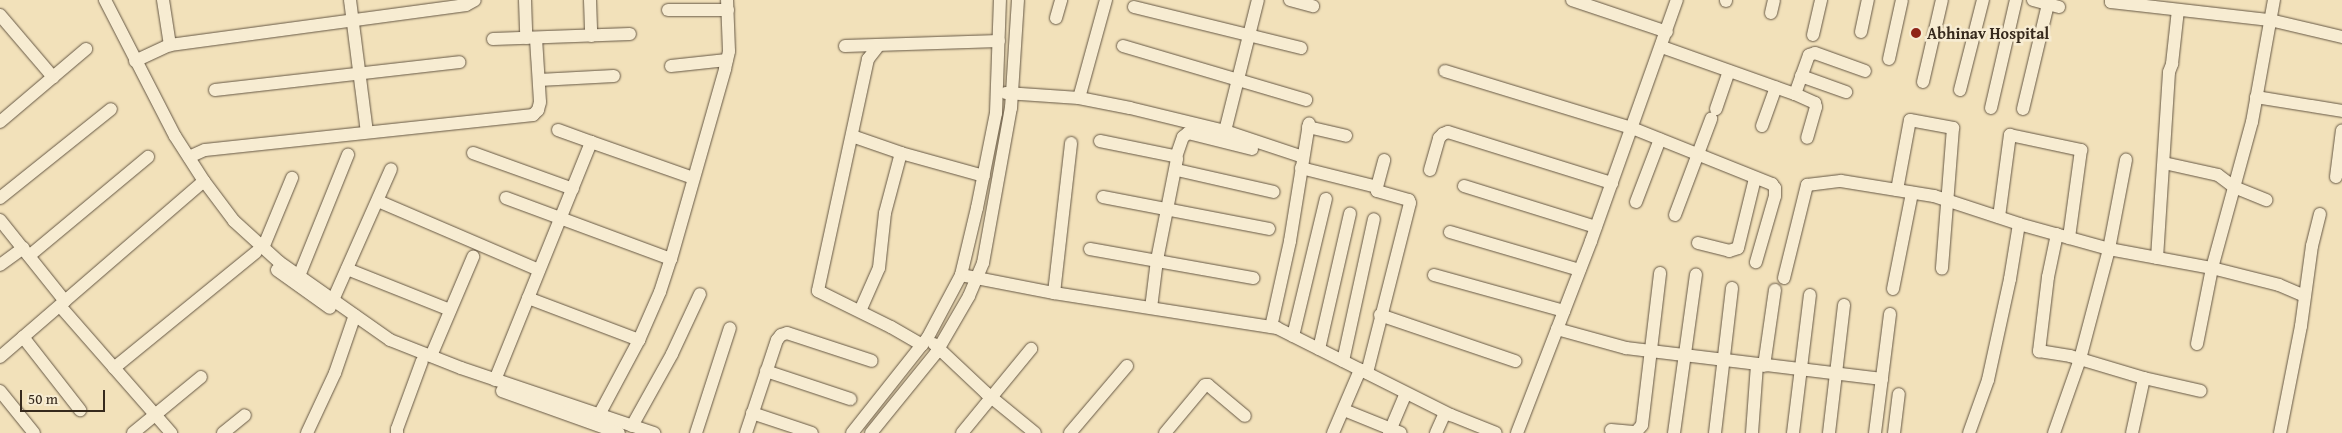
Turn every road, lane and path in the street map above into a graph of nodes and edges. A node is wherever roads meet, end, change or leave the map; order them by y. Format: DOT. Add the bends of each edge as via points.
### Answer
graph roads {
  1 [pos="97,0"];
  2 [pos="105,0"];
  3 [pos="163,0"];
  4 [pos="350,0"];
  5 [pos="476,0"];
  6 [pos="525,0"];
  7 [pos="590,0"];
  8 [pos="1000,0"];
  9 [pos="1018,0"];
  10 [pos="1061,0"];
  11 [pos="1106,0"];
  12 [pos="1258,0"];
  13 [pos="1290,0"];
  14 [pos="1572,0"];
  15 [pos="1677,0"];
  16 [pos="1774,0"];
  17 [pos="1821,0"];
  18 [pos="1868,0"];
  19 [pos="1902,0"];
  20 [pos="1942,0"];
  21 [pos="1983,0"];
  22 [pos="2016,0"];
  23 [pos="2033,0"];
  24 [pos="2111,0"];
  25 [pos="2274,0"];
  26 [pos="2052,4"];
  27 [pos="727,5"];
  28 [pos="1313,6"];
  29 [pos="1134,7"];
  30 [pos="668,10"];
  31 [pos="2178,10"];
  32 [pos="1771,13"];
  33 [pos="0,15"];
  34 [pos="1056,18"];
  35 [pos="353,20"];
  36 [pos="2270,20"];
  37 [pos="117,31"];
  38 [pos="1667,32"];
  39 [pos="1861,32"];
  40 [pos="630,34"];
  41 [pos="1249,35"];
  42 [pos="592,36"];
  43 [pos="1814,36"];
  44 [pos="2342,37"];
  45 [pos="531,38"];
  46 [pos="493,39"];
  47 [pos="999,41"];
  48 [pos="170,45"];
  49 [pos="845,46"];
  50 [pos="879,46"];
  51 [pos="1123,46"];
  52 [pos="1662,47"];
  53 [pos="1301,48"];
  54 [pos="86,49"];
  55 [pos="135,60"];
  56 [pos="727,60"];
  57 [pos="1889,60"];
  58 [pos="459,62"];
  59 [pos="671,66"];
  60 [pos="1445,71"];
  61 [pos="1729,71"];
  62 [pos="1864,71"];
  63 [pos="360,73"];
  64 [pos="614,76"];
  65 [pos="1801,76"];
  66 [pos="53,77"];
  67 [pos="539,80"];
  68 [pos="1238,80"];
  69 [pos="1923,82"];
  70 [pos="144,83"];
  71 [pos="1776,87"];
  72 [pos="215,90"];
  73 [pos="1960,90"];
  74 [pos="997,92"];
  75 [pos="1846,92"];
  76 [pos="1012,94"];
  77 [pos="1795,94"];
  78 [pos="2256,97"];
  79 [pos="1078,98"];
  80 [pos="1306,100"];
  81 [pos="1991,108"];
  82 [pos="112,109"];
  83 [pos="2023,109"];
  84 [pos="2342,111"];
  85 [pos="0,122"];
  86 [pos="1762,126"];
  87 [pos="1632,128"];
  88 [pos="558,130"];
  89 [pos="2342,130"];
  90 [pos="1225,131"];
  91 [pos="367,132"];
  92 [pos="852,136"];
  93 [pos="1346,136"];
  94 [pos="1807,138"];
  95 [pos="1660,139"];
  96 [pos="1100,141"];
  97 [pos="591,142"];
  98 [pos="1071,143"];
  99 [pos="1252,149"];
  100 [pos="473,153"];
  101 [pos="902,153"];
  102 [pos="1698,154"];
  103 [pos="348,155"];
  104 [pos="148,157"];
  105 [pos="189,157"];
  106 [pos="1176,157"];
  107 [pos="1384,160"];
  108 [pos="2126,160"];
  109 [pos="1302,162"];
  110 [pos="2164,163"];
  111 [pos="391,170"];
  112 [pos="1176,170"];
  113 [pos="1430,170"];
  114 [pos="984,176"];
  115 [pos="2336,177"];
  116 [pos="292,178"];
  117 [pos="692,178"];
  118 [pos="1755,178"];
  119 [pos="201,183"];
  120 [pos="1612,183"];
  121 [pos="1464,186"];
  122 [pos="1377,187"];
  123 [pos="2234,187"];
  124 [pos="573,189"];
  125 [pos="1897,190"];
  126 [pos="1274,192"];
  127 [pos="1912,193"];
  128 [pos="1103,197"];
  129 [pos="0,198"];
  130 [pos="506,198"];
  131 [pos="1326,199"];
  132 [pos="1947,200"];
  133 [pos="2266,200"];
  134 [pos="378,201"];
  135 [pos="1636,202"];
  136 [pos="1168,208"];
  137 [pos="1350,214"];
  138 [pos="2320,214"];
  139 [pos="1674,215"];
  140 [pos="1999,217"];
  141 [pos="560,219"];
  142 [pos="1374,219"];
  143 [pos="0,220"];
  144 [pos="2018,224"];
  145 [pos="1596,227"];
  146 [pos="1269,229"];
  147 [pos="1450,232"];
  148 [pos="2063,236"];
  149 [pos="1698,244"];
  150 [pos="1090,248"];
  151 [pos="2109,249"];
  152 [pos="260,250"];
  153 [pos="26,252"];
  154 [pos="473,257"];
  155 [pos="2157,258"];
  156 [pos="671,259"];
  157 [pos="1156,260"];
  158 [pos="1756,262"];
  159 [pos="0,265"];
  160 [pos="2212,268"];
  161 [pos="347,269"];
  162 [pos="1942,269"];
  163 [pos="540,270"];
  164 [pos="1580,270"];
  165 [pos="1660,273"];
  166 [pos="961,275"];
  167 [pos="1434,275"];
  168 [pos="1696,275"];
  169 [pos="299,276"];
  170 [pos="976,278"];
  171 [pos="1253,278"];
  172 [pos="1784,278"];
  173 [pos="1732,288"];
  174 [pos="1893,289"];
  175 [pos="1775,290"];
  176 [pos="1054,293"];
  177 [pos="700,294"];
  178 [pos="1810,295"];
  179 [pos="2305,296"];
  180 [pos="528,298"];
  181 [pos="333,300"];
  182 [pos="62,303"];
  183 [pos="1844,305"];
  184 [pos="1151,308"];
  185 [pos="450,310"];
  186 [pos="860,311"];
  187 [pos="1564,311"];
  188 [pos="1380,314"];
  189 [pos="1890,314"];
  190 [pos="354,320"];
  191 [pos="1271,327"];
  192 [pos="730,328"];
  193 [pos="1557,329"];
  194 [pos="1293,336"];
  195 [pos="23,337"];
  196 [pos="639,340"];
  197 [pos="925,341"];
  198 [pos="2197,344"];
  199 [pos="938,349"];
  200 [pos="1031,349"];
  201 [pos="1319,349"];
  202 [pos="1652,350"];
  203 [pos="1686,354"];
  204 [pos="0,357"];
  205 [pos="426,359"];
  206 [pos="1724,359"];
  207 [pos="2080,359"];
  208 [pos="872,361"];
  209 [pos="1343,361"];
  210 [pos="1515,361"];
  211 [pos="1126,366"];
  212 [pos="1761,366"];
  213 [pos="114,368"];
  214 [pos="1801,370"];
  215 [pos="766,371"];
  216 [pos="1364,372"];
  217 [pos="1836,374"];
  218 [pos="201,377"];
  219 [pos="2144,378"];
  220 [pos="1882,379"];
  221 [pos="495,380"];
  222 [pos="0,391"];
  223 [pos="2202,391"];
  224 [pos="1406,393"];
  225 [pos="1899,394"];
  226 [pos="992,398"];
  227 [pos="850,399"];
  228 [pos="80,410"];
  229 [pos="1344,410"];
  230 [pos="752,413"];
  231 [pos="1445,413"];
  232 [pos="156,415"];
  233 [pos="245,415"];
  234 [pos="599,415"];
  235 [pos="1245,416"];
  236 [pos="632,426"];
  237 [pos="1611,430"];
  238 [pos="1394,432"];
  239 [pos="34,433"];
  240 [pos="133,433"];
  241 [pos="171,433"];
  242 [pos="222,433"];
  243 [pos="307,433"];
  244 [pos="397,433"];
  245 [pos="619,433"];
  246 [pos="654,433"];
  247 [pos="696,433"];
  248 [pos="746,433"];
  249 [pos="812,433"];
  250 [pos="852,433"];
  251 [pos="871,433"];
  252 [pos="962,433"];
  253 [pos="1034,433"];
  254 [pos="1070,433"];
  255 [pos="1165,433"];
  256 [pos="1333,433"];
  257 [pos="1436,433"];
  258 [pos="1496,433"];
  259 [pos="1516,433"];
  260 [pos="1674,433"];
  261 [pos="1715,433"];
  262 [pos="1752,433"];
  263 [pos="1793,433"];
  264 [pos="1829,433"];
  265 [pos="1875,433"];
  266 [pos="1894,433"];
  267 [pos="1969,433"];
  268 [pos="2054,433"];
  269 [pos="2132,433"];
  270 [pos="2280,433"];
  1 -- 37 [label="street"];
  2 -- 37 [label="street"];
  3 -- 48 [label="street"];
  4 -- 35 [label="street"];
  5 -- 35 [label="street" via="466,5"];
  6 -- 45 [label="street"];
  7 -- 42 [label="street"];
  8 -- 47 [label="street"];
  9 -- 76 [label="street"];
  10 -- 34 [label="street"];
  11 -- 79 [label="street"];
  12 -- 41 [label="street"];
  13 -- 28 [label="street"];
  14 -- 38 [label="street"];
  15 -- 38 [label="street"];
  16 -- 32 [label="street"];
  17 -- 43 [label="street"];
  18 -- 39 [label="street"];
  19 -- 57 [label="street"];
  20 -- 69 [label="street"];
  21 -- 73 [label="street"];
  22 -- 81 [label="street"];
  23 -- 26 [label="street"];
  24 -- 31 [label="street"];
  25 -- 36 [label="street"];
  26 -- 83 [label="street"];
  27 -- 30 [label="street"];
  27 -- 56 [label="street"];
  29 -- 41 [label="street"];
  31 -- 36 [label="street"];
  31 -- 110 [label="street" via="2169,72"];
  33 -- 66 [label="street"];
  35 -- 48 [label="street"];
  35 -- 63 [label="street"];
  36 -- 44 [label="street"];
  36 -- 78 [label="street"];
  37 -- 55 [label="street"];
  37 -- 70 [label="street"];
  38 -- 52 [label="street"];
  40 -- 42 [label="street"];
  41 -- 53 [label="street"];
  41 -- 68 [label="street"];
  42 -- 45 [label="street"];
  45 -- 46 [label="street"];
  45 -- 67 [label="street"];
  47 -- 50 [label="street"];
  47 -- 74 [label="street"];
  48 -- 55 [label="street"];
  49 -- 50 [label="street"];
  50 -- 92 [label="street" via="868,59"];
  51 -- 68 [label="street"];
  52 -- 61 [label="street"];
  52 -- 87 [label="street"];
  54 -- 66 [label="street"];
  55 -- 70 [label="street"];
  56 -- 59 [label="street"];
  56 -- 117 [label="street"];
  58 -- 63 [label="street"];
  60 -- 87 [label="street"];
  61 -- 71 [label="street"];
  61 -- 102 [label="street"];
  62 -- 65 [label="street" via="1815,54 1810,55"];
  63 -- 72 [label="street"];
  63 -- 91 [label="street"];
  64 -- 67 [label="street"];
  65 -- 75 [label="street"];
  65 -- 77 [label="street"];
  66 -- 85 [label="street"];
  67 -- 91 [label="street" via="540,102 532,115"];
  68 -- 80 [label="street"];
  68 -- 90 [label="street"];
  70 -- 105 [label="street"];
  70 -- 119 [label="street" via="170,140"];
  71 -- 77 [label="street"];
  71 -- 86 [label="street"];
  74 -- 76 [label="street"];
  74 -- 114 [label="street"];
  76 -- 79 [label="street"];
  76 -- 170 [label="street" via="983,263"];
  77 -- 94 [label="street" via="1816,106"];
  78 -- 84 [label="street"];
  78 -- 123 [label="street"];
  79 -- 90 [label="street"];
  82 -- 129 [label="street"];
  87 -- 95 [label="street"];
  87 -- 120 [label="street"];
  88 -- 97 [label="street"];
  89 -- 115 [label="street"];
  90 -- 109 [label="street"];
  91 -- 105 [label="street" via="205,150"];
  92 -- 101 [label="street"];
  92 -- 186 [label="street" via="818,291"];
  93 -- 109 [label="street" via="1309,125"];
  95 -- 102 [label="street"];
  95 -- 135 [label="street"];
  96 -- 106 [label="street"];
  97 -- 117 [label="street"];
  97 -- 124 [label="street"];
  98 -- 176 [label="street"];
  99 -- 106 [label="street" via="1188,133 1184,134"];
  100 -- 124 [label="street"];
  101 -- 114 [label="street"];
  101 -- 186 [label="street" via="885,213 879,268"];
  102 -- 118 [label="street"];
  102 -- 139 [label="street"];
  103 -- 169 [label="street"];
  104 -- 153 [label="street"];
  105 -- 119 [label="street"];
  106 -- 112 [label="street"];
  107 -- 122 [label="street"];
  108 -- 151 [label="street"];
  109 -- 122 [label="street"];
  109 -- 191 [label="street" via="1290,241"];
  110 -- 123 [label="street" via="2218,175"];
  110 -- 155 [label="street"];
  111 -- 134 [label="street"];
  112 -- 126 [label="street"];
  112 -- 136 [label="street"];
  113 -- 120 [label="street" via="1439,138 1448,132"];
  114 -- 166 [label="street"];
  116 -- 152 [label="street"];
  117 -- 156 [label="street"];
  118 -- 149 [label="street" via="1738,248 1729,251"];
  118 -- 158 [label="street" via="1772,184 1775,192"];
  119 -- 152 [label="street"];
  119 -- 182 [label="street"];
  120 -- 145 [label="street"];
  121 -- 145 [label="street"];
  122 -- 188 [label="street" via="1377,191 1409,200 1410,205"];
  123 -- 133 [label="street"];
  123 -- 160 [label="street"];
  124 -- 141 [label="street"];
  125 -- 127 [label="street"];
  125 -- 132 [label="street" via="1910,120 1953,128"];
  125 -- 172 [label="street" via="1840,182 1807,185"];
  127 -- 132 [label="street"];
  127 -- 174 [label="street"];
  128 -- 136 [label="street"];
  130 -- 141 [label="street"];
  131 -- 194 [label="street"];
  132 -- 140 [label="street"];
  132 -- 162 [label="street"];
  134 -- 161 [label="street"];
  134 -- 163 [label="street"];
  136 -- 146 [label="street"];
  136 -- 157 [label="street"];
  137 -- 201 [label="street"];
  138 -- 179 [label="street"];
  140 -- 144 [label="street"];
  140 -- 148 [label="street" via="2010,135 2081,150"];
  141 -- 156 [label="street"];
  141 -- 163 [label="street"];
  142 -- 209 [label="street"];
  143 -- 153 [label="street"];
  144 -- 148 [label="street"];
  144 -- 267 [label="street" via="2010,279 1988,380"];
  145 -- 164 [label="street"];
  147 -- 164 [label="street"];
  148 -- 151 [label="street"];
  148 -- 207 [label="street" via="2048,277 2039,351"];
  150 -- 157 [label="street"];
  151 -- 155 [label="street"];
  151 -- 207 [label="street"];
  152 -- 169 [label="street"];
  152 -- 190 [label="street" via="292,282"];
  152 -- 213 [label="street"];
  153 -- 159 [label="street"];
  153 -- 182 [label="street"];
  154 -- 185 [label="street"];
  155 -- 160 [label="street"];
  156 -- 196 [label="street"];
  157 -- 171 [label="street"];
  157 -- 184 [label="street"];
  160 -- 179 [label="street" via="2279,284"];
  160 -- 198 [label="street"];
  161 -- 181 [label="street"];
  161 -- 185 [label="street"];
  163 -- 180 [label="street"];
  164 -- 187 [label="street"];
  165 -- 202 [label="street"];
  166 -- 170 [label="street"];
  166 -- 197 [label="street"];
  167 -- 187 [label="street"];
  168 -- 203 [label="street"];
  169 -- 181 [label="street"];
  170 -- 176 [label="street"];
  170 -- 199 [label="street"];
  173 -- 206 [label="street"];
  175 -- 212 [label="street"];
  176 -- 184 [label="street"];
  177 -- 236 [label="street" via="672,354"];
  178 -- 214 [label="street"];
  179 -- 270 [label="street"];
  180 -- 196 [label="street"];
  180 -- 221 [label="street"];
  181 -- 190 [label="street"];
  182 -- 195 [label="street"];
  182 -- 213 [label="street"];
  183 -- 217 [label="street"];
  184 -- 191 [label="street"];
  185 -- 205 [label="street"];
  186 -- 197 [label="street"];
  187 -- 193 [label="street"];
  188 -- 210 [label="street"];
  188 -- 216 [label="street"];
  189 -- 220 [label="street"];
  190 -- 205 [label="street"];
  190 -- 243 [label="street" via="336,373"];
  191 -- 194 [label="street"];
  192 -- 247 [label="street"];
  193 -- 202 [label="street" via="1626,348"];
  193 -- 259 [label="street"];
  194 -- 201 [label="street"];
  195 -- 204 [label="street"];
  195 -- 228 [label="street"];
  196 -- 234 [label="street"];
  197 -- 199 [label="street"];
  197 -- 250 [label="street"];
  199 -- 226 [label="street"];
  199 -- 251 [label="street"];
  200 -- 226 [label="street"];
  201 -- 209 [label="street"];
  202 -- 203 [label="street"];
  202 -- 237 [label="street" via="1640,428 1636,432"];
  203 -- 206 [label="street"];
  203 -- 260 [label="street"];
  205 -- 221 [label="street"];
  205 -- 244 [label="street"];
  205 -- 245 [label="street"];
  206 -- 212 [label="street"];
  206 -- 261 [label="street"];
  207 -- 219 [label="street"];
  207 -- 268 [label="street"];
  208 -- 215 [label="street" via="787,333 777,340"];
  209 -- 216 [label="street"];
  211 -- 254 [label="street"];
  212 -- 214 [label="street"];
  212 -- 262 [label="street"];
  213 -- 232 [label="street"];
  214 -- 217 [label="street"];
  214 -- 263 [label="street"];
  215 -- 227 [label="street"];
  215 -- 230 [label="street"];
  216 -- 224 [label="street"];
  216 -- 229 [label="street"];
  217 -- 220 [label="street"];
  217 -- 264 [label="street"];
  218 -- 232 [label="street"];
  219 -- 223 [label="street"];
  219 -- 269 [label="street"];
  220 -- 265 [label="street"];
  221 -- 234 [label="street"];
  222 -- 239 [label="street"];
  224 -- 231 [label="street"];
  224 -- 238 [label="street"];
  225 -- 266 [label="street"];
  226 -- 252 [label="street"];
  226 -- 253 [label="street"];
  229 -- 238 [label="street"];
  229 -- 256 [label="street"];
  230 -- 248 [label="street"];
  230 -- 249 [label="street"];
  231 -- 257 [label="street"];
  231 -- 258 [label="street"];
  232 -- 240 [label="street"];
  232 -- 241 [label="street"];
  233 -- 242 [label="street"];
  234 -- 236 [label="street"];
  235 -- 255 [label="street" via="1208,384"];
  236 -- 246 [label="street"];
}
